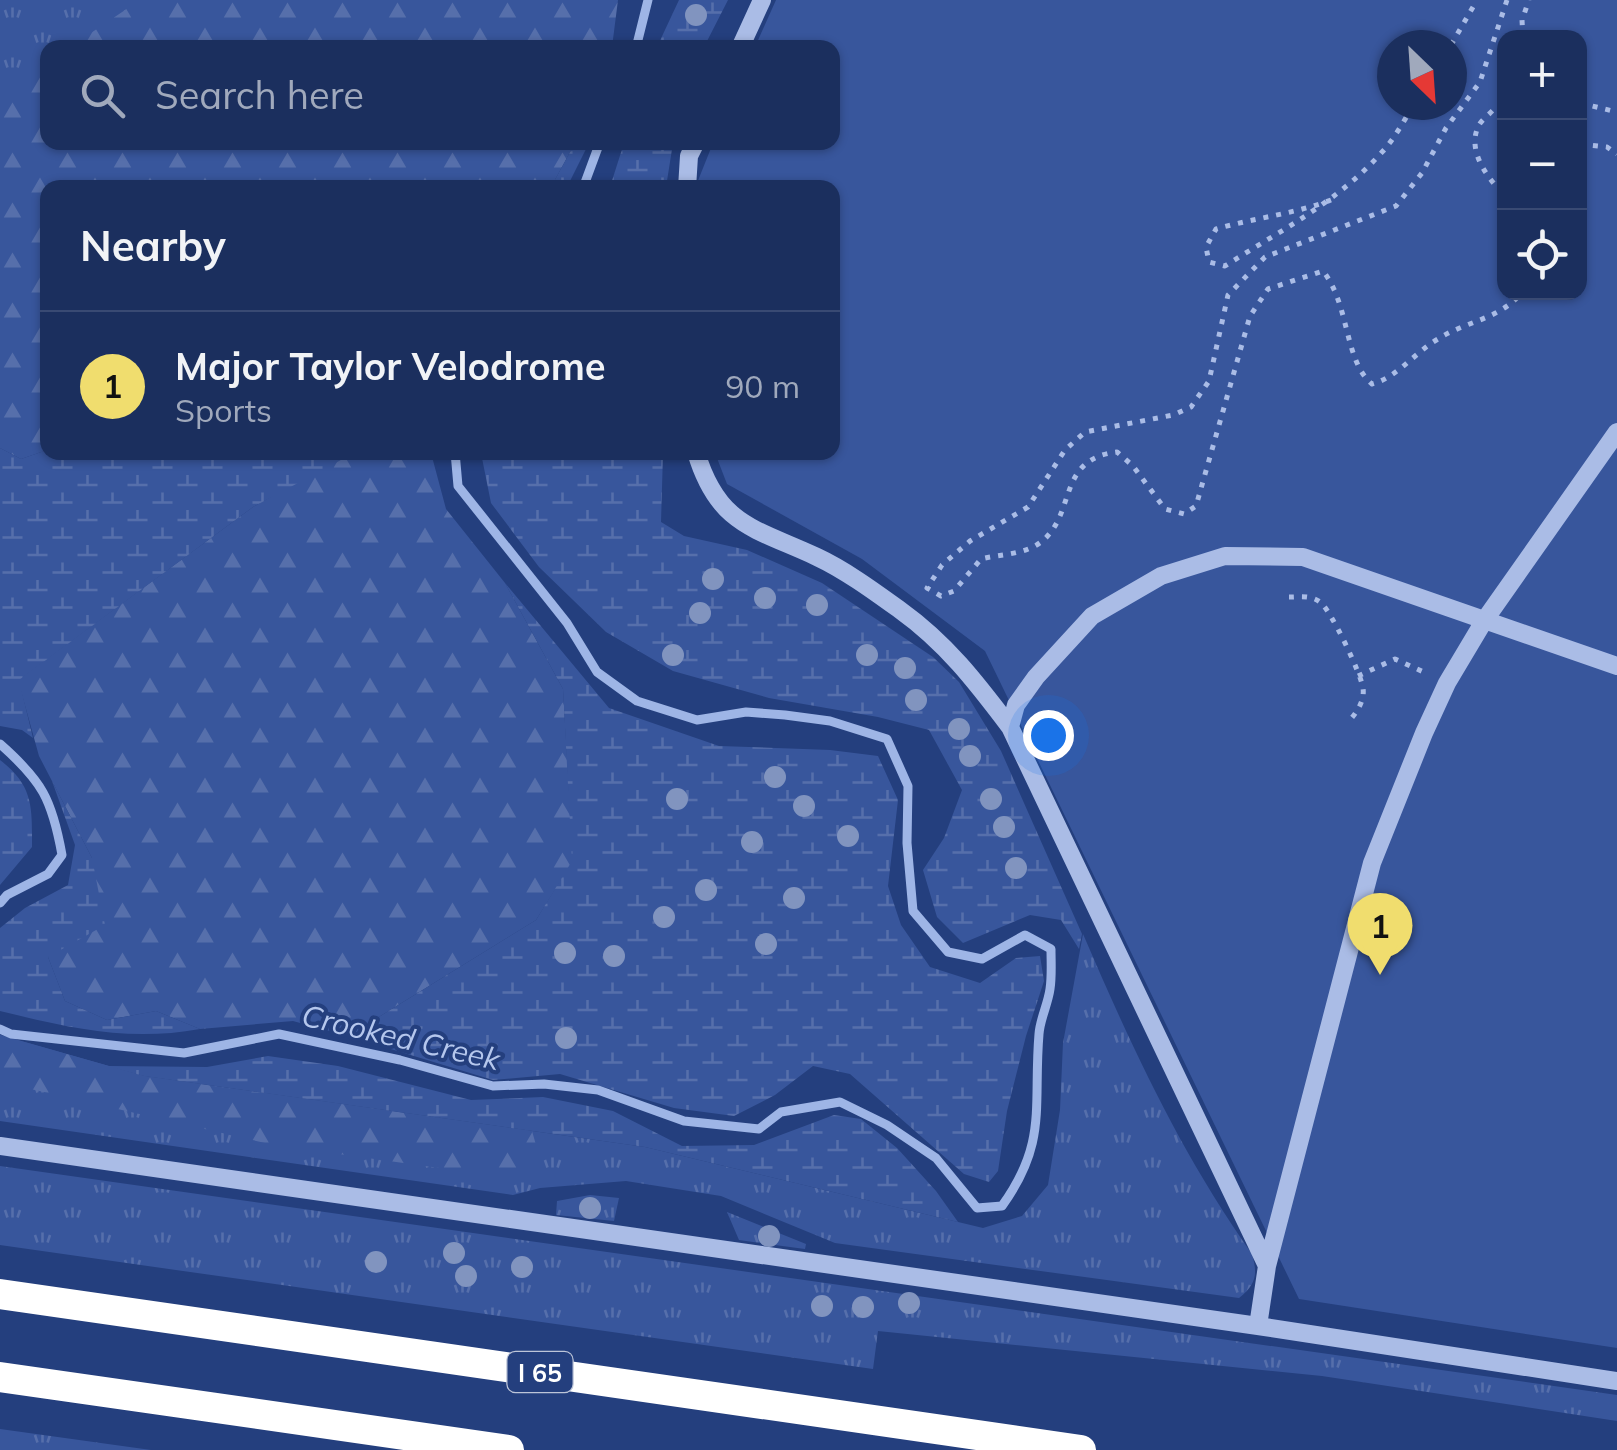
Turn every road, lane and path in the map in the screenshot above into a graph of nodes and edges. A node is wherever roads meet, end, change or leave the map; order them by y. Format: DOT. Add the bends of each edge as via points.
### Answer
graph roads {
  1 [pos="762,0"];
  2 [pos="1477,0"];
  3 [pos="1507,0"];
  4 [pos="1529,0"];
  5 [pos="1460,30"];
  6 [pos="1522,30"];
  7 [pos="744,40"];
  8 [pos="1587,105"];
  9 [pos="1497,108"];
  10 [pos="1617,112"];
  11 [pos="1404,120"];
  12 [pos="1587,145"];
  13 [pos="692,150"];
  14 [pos="1617,154"];
  15 [pos="687,180"];
  16 [pos="1497,187"];
  17 [pos="1331,200"];
  18 [pos="1516,300"];
  19 [pos="1617,432"];
  20 [pos="699,460"];
  21 [pos="1289,597"];
  22 [pos="1484,621"];
  23 [pos="1617,666"];
  24 [pos="1358,676"];
  25 [pos="1447,683"];
  26 [pos="1347,723"];
  27 [pos="1010,726"];
  28 [pos="0,1146"];
  29 [pos="1266,1266"];
  30 [pos="0,1294"];
  31 [pos="1258,1326"];
  32 [pos="0,1378"];
  33 [pos="1617,1381"];
  34 [pos="509,1450"];
  35 [pos="1081,1450"];
  1 -- 7 [label="lane"];
  2 -- 5 [label="path"];
  3 -- 18 [label="path" via="1480,82 1396,206 1265,257 1228,294 1209,380 1191,407 1085,432 1065,450 1028,508 970,541 927,588 942,596 981,559 1044,540 1078,471 1098,454 1117,452 1165,509 1184,514 1196,506 1250,316 1268,289 1323,272 1337,288 1360,374 1372,384 1390,379 1441,336"];
  4 -- 6 [label="path"];
  8 -- 10 [label="path"];
  9 -- 16 [label="path" via="1478,126 1475,152"];
  11 -- 17 [label="path" via="1386,148"];
  12 -- 14 [label="path"];
  13 -- 15 [label="lane"];
  17 -- 17 [label="path" via="1226,266 1209,262 1206,246 1216,229"];
  19 -- 22 [label="lane"];
  20 -- 27 [label="lane" via="707,484 736,521 819,558 902,611 962,662"];
  21 -- 24 [label="path" via="1321,602"];
  22 -- 23 [label="lane"];
  22 -- 25 [label="lane"];
  22 -- 27 [label="lane" via="1304,557 1225,556 1161,576 1092,616 1036,677"];
  24 -- 25 [label="path" via="1394,659"];
  24 -- 26 [label="path" via="1364,690"];
  25 -- 29 [label="lane" via="1372,863"];
  27 -- 29 [label="lane"];
  28 -- 31 [label="lane"];
  29 -- 31 [label="lane"];
  30 -- 35 [label="highway, I 65"];
  31 -- 33 [label="lane"];
  32 -- 34 [label="highway"];
}
